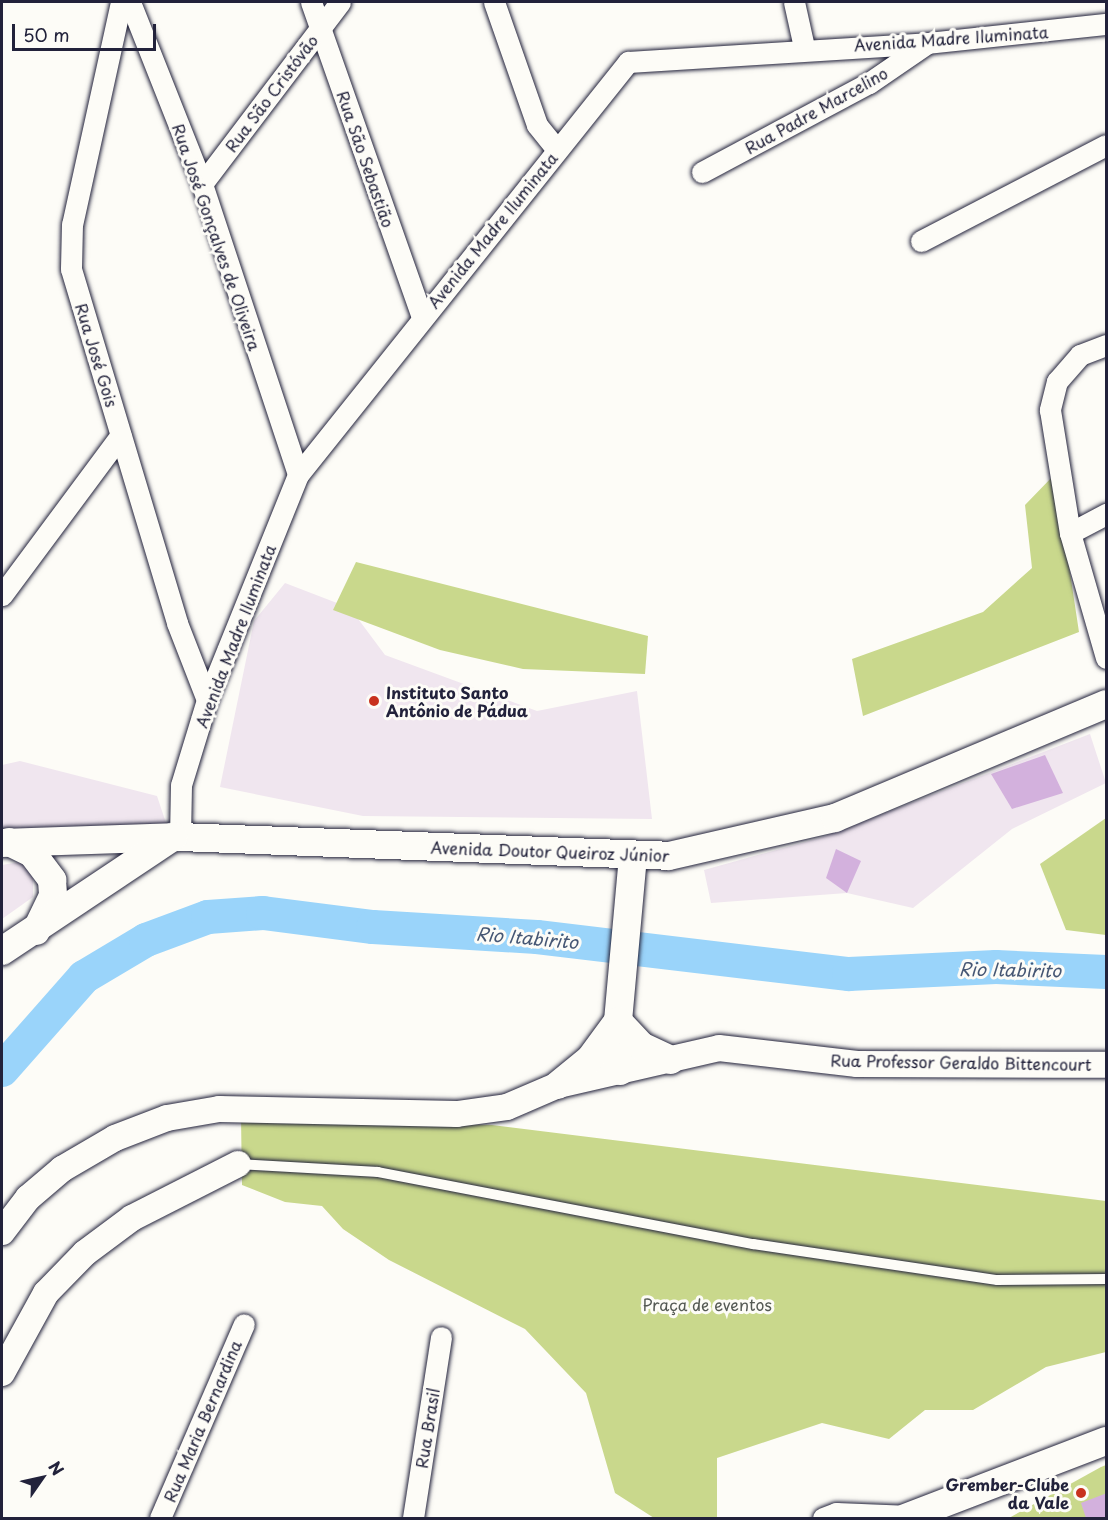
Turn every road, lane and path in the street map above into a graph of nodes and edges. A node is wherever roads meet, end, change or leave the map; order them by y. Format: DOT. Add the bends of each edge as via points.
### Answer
graph roads {
  1 [pos="121,2"];
  2 [pos="130,2"];
  3 [pos="311,2"];
  4 [pos="340,2"];
  5 [pos="495,2"];
  6 [pos="794,2"];
  7 [pos="1107,24"];
  8 [pos="320,28"];
  9 [pos="927,43"];
  10 [pos="804,48"];
  11 [pos="1107,145"];
  12 [pos="557,150"];
  13 [pos="702,172"];
  14 [pos="202,184"];
  15 [pos="921,241"];
  16 [pos="422,317"];
  17 [pos="1107,345"];
  18 [pos="121,435"];
  19 [pos="298,475"];
  20 [pos="1107,514"];
  21 [pos="1070,533"];
  22 [pos="2,595"];
  23 [pos="1107,658"];
  24 [pos="207,700"];
  25 [pos="1107,704"];
  26 [pos="176,837"];
  27 [pos="5,842"];
  28 [pos="633,857"];
  29 [pos="35,933"];
  30 [pos="2,951"];
  31 [pos="619,1014"];
  32 [pos="671,1060"];
  33 [pos="1107,1065"];
  34 [pos="620,1071"];
  35 [pos="558,1085"];
  36 [pos="238,1164"];
  37 [pos="2,1232"];
  38 [pos="1107,1279"];
  39 [pos="244,1324"];
  40 [pos="441,1337"];
  41 [pos="2,1373"];
  42 [pos="1107,1441"];
  43 [pos="907,1517"];
  44 [pos="160,1518"];
  45 [pos="412,1518"];
  46 [pos="824,1518"];
  1 -- 18 [label="street, Rua José Gois" via="70,246 71,269"];
  2 -- 14 [label="street, Rua José Gonçalves de Oliveira"];
  3 -- 8 [label="street, Rua São Sebastião"];
  4 -- 8 [label="street, Rua São Cristóvão"];
  5 -- 12 [label="street" via="537,124"];
  6 -- 10 [label="street"];
  7 -- 9 [label="street, Avenida Madre Iluminata"];
  8 -- 14 [label="street, Rua São Cristóvão"];
  8 -- 16 [label="street, Rua São Sebastião"];
  9 -- 10 [label="street, Avenida Madre Iluminata"];
  9 -- 13 [label="street, Rua Padre Marcelino" via="869,83"];
  10 -- 12 [label="street, Avenida Madre Iluminata" via="628,62"];
  11 -- 15 [label="street"];
  12 -- 16 [label="street, Avenida Madre Iluminata"];
  14 -- 19 [label="street, Rua José Gonçalves de Oliveira"];
  16 -- 19 [label="street, Avenida Madre Iluminata"];
  17 -- 21 [label="street" via="1080,355 1057,381 1050,410"];
  18 -- 22 [label="street"];
  18 -- 24 [label="street, Rua José Gois" via="177,623"];
  19 -- 24 [label="street, Avenida Madre Iluminata"];
  20 -- 21 [label="street"];
  21 -- 23 [label="street"];
  24 -- 26 [label="street, Avenida Madre Iluminata" via="181,785"];
  25 -- 28 [label="main road, Avenida Doutor Queiroz Júnior" via="835,818 741,844"];
  26 -- 27 [label="main road, Avenida Doutor Queiroz Júnior"];
  26 -- 28 [label="main road, Avenida Doutor Queiroz Júnior"];
  26 -- 29 [label="main road"];
  27 -- 29 [label="main road" via="32,853 52,880 53,896"];
  28 -- 31 [label="main road"];
  29 -- 30 [label="main road"];
  31 -- 32 [label="main road" via="641,1046"];
  31 -- 34 [label="main road"];
  31 -- 35 [label="main road" via="590,1059"];
  32 -- 33 [label="street, Rua Professor Geraldo Bittencourt" via="719,1048 857,1064"];
  32 -- 34 [label="street, Rua Professor Geraldo Bittencourt"];
  34 -- 35 [label="street, Rua Professor Geraldo Bittencourt"];
  35 -- 37 [label="street, Rua Professor Geraldo Bittencourt" via="507,1107 457,1114 219,1109 167,1118 115,1138 62,1169 28,1198"];
  36 -- 38 [label="lane" via="378,1172 753,1244 997,1280"];
  36 -- 41 [label="street" via="141,1213 85,1253 46,1293"];
  39 -- 44 [label="street, Rua Maria Bernardina"];
  40 -- 45 [label="street, Rua Brasil"];
  42 -- 43 [label="main road"];
  43 -- 46 [label="street" via="836,1513"];
}
